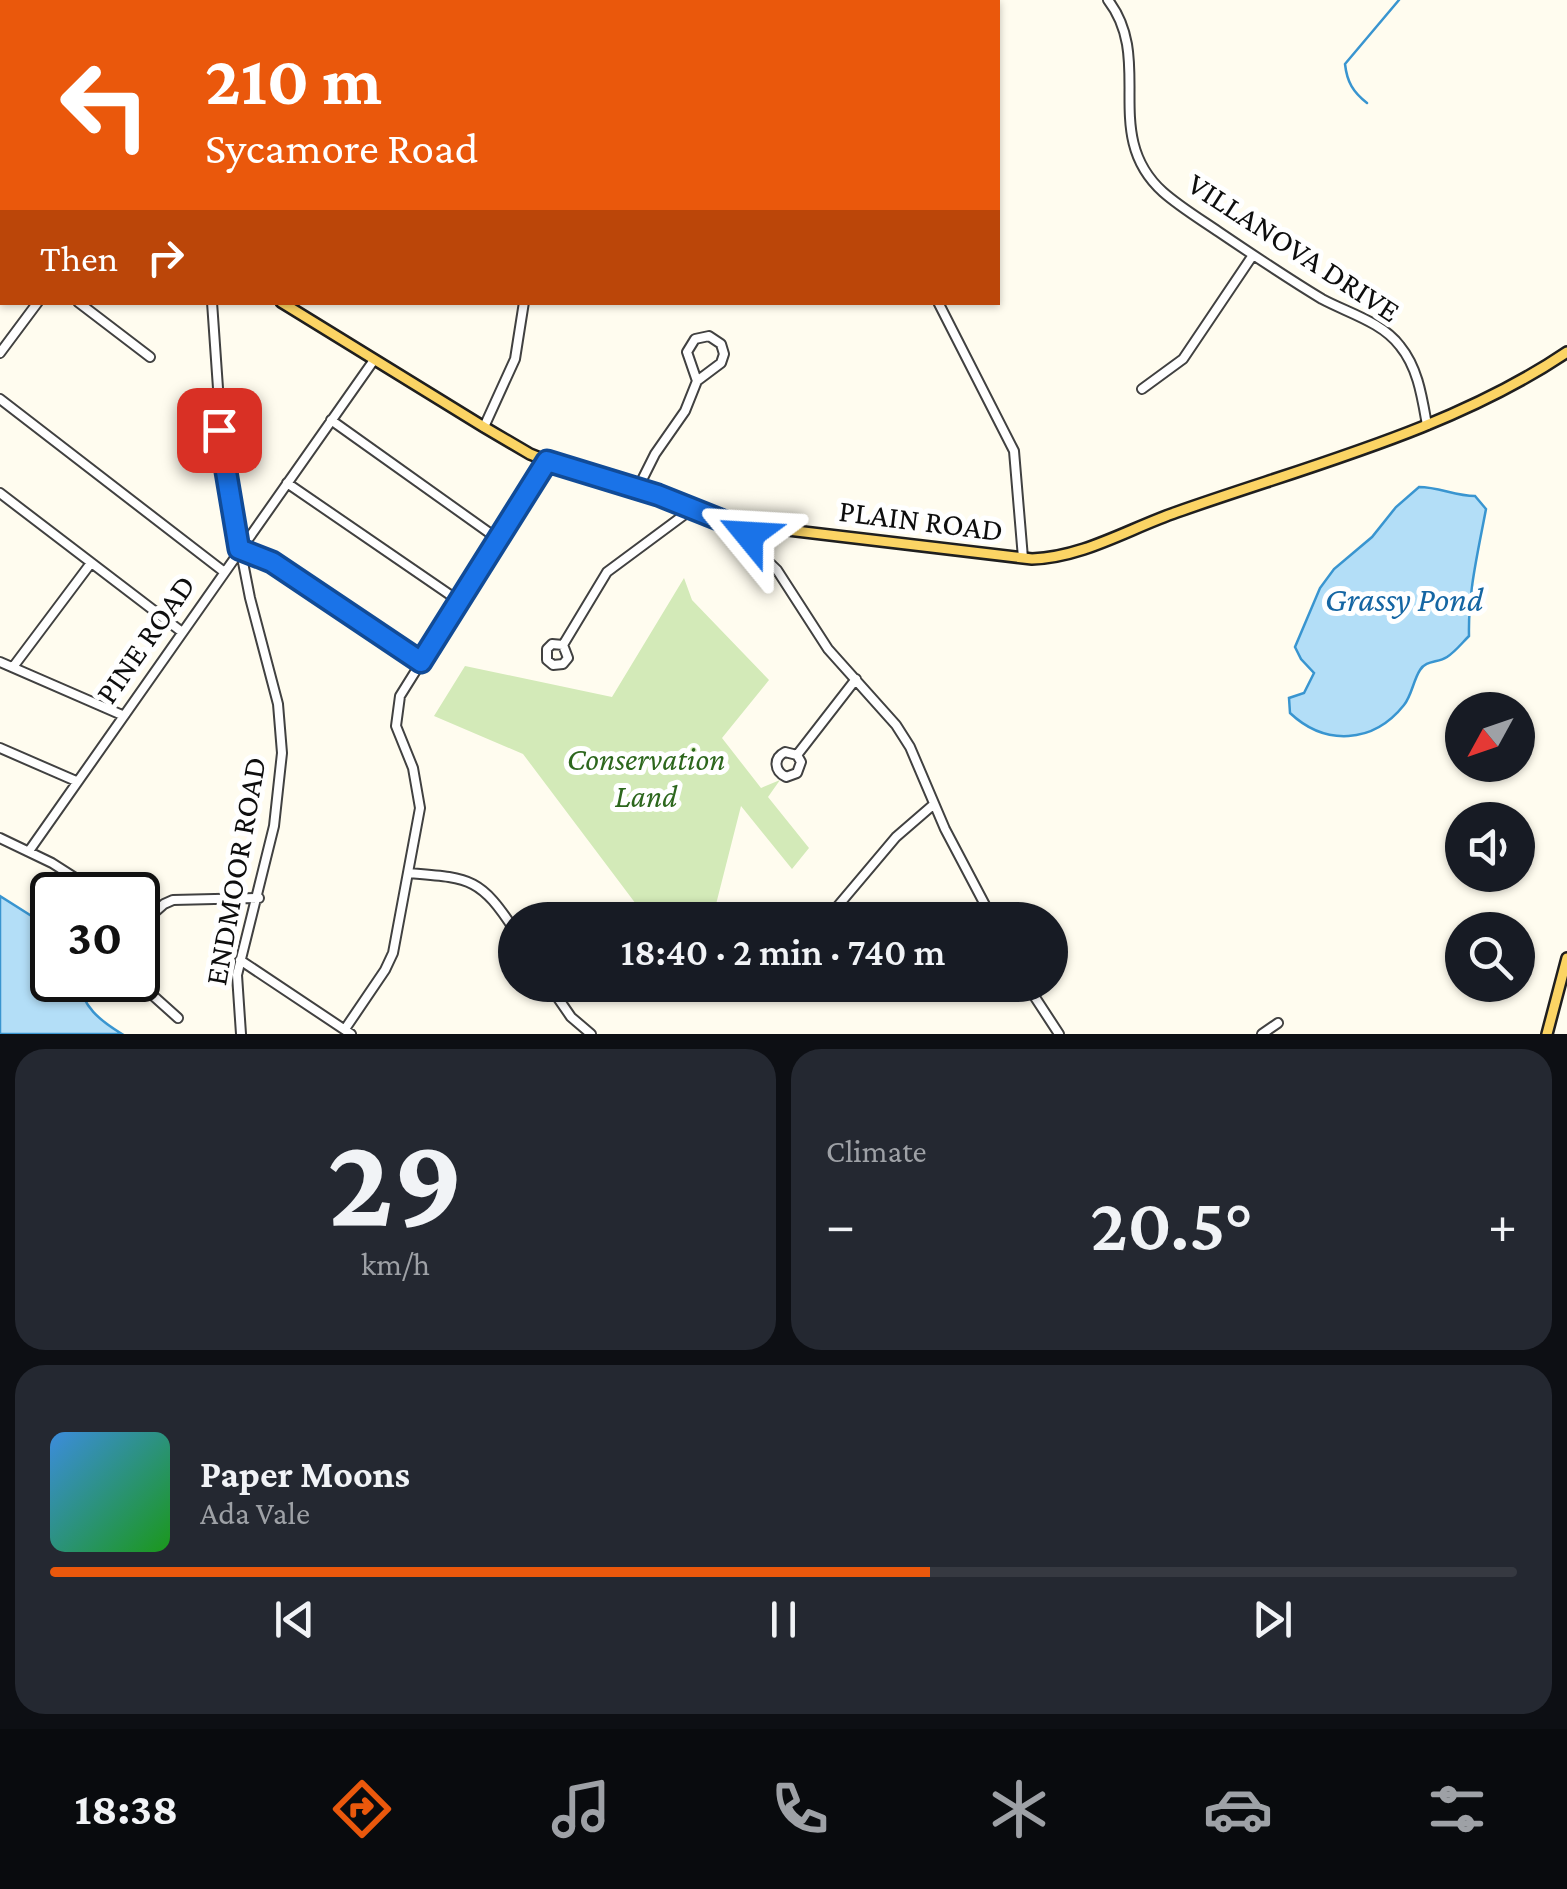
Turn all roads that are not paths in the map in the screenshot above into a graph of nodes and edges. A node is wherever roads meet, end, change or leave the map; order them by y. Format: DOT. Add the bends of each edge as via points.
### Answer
graph roads {
  1 [pos="1115,4"];
  2 [pos="1254,255"];
  3 [pos="36,305"];
  4 [pos="82,305"];
  5 [pos="212,305"];
  6 [pos="286,305"];
  7 [pos="524,305"];
  8 [pos="940,305"];
  9 [pos="1567,352"];
  10 [pos="0,353"];
  11 [pos="150,357"];
  12 [pos="374,360"];
  13 [pos="697,381"];
  14 [pos="1142,390"];
  15 [pos="0,399"];
  16 [pos="332,420"];
  17 [pos="1427,424"];
  18 [pos="484,427"];
  19 [pos="547,461"];
  20 [pos="288,483"];
  21 [pos="638,488"];
  22 [pos="0,493"];
  23 [pos="692,509"];
  24 [pos="728,523"];
  25 [pos="751,526"];
  26 [pos="498,540"];
  27 [pos="748,541"];
  28 [pos="239,549"];
  29 [pos="1023,558"];
  30 [pos="91,563"];
  31 [pos="223,571"];
  32 [pos="460,601"];
  33 [pos="182,632"];
  34 [pos="563,645"];
  35 [pos="0,662"];
  36 [pos="421,662"];
  37 [pos="13,667"];
  38 [pos="856,679"];
  39 [pos="122,715"];
  40 [pos="0,748"];
  41 [pos="797,755"];
  42 [pos="76,781"];
  43 [pos="933,805"];
  44 [pos="0,838"];
  45 [pos="29,851"];
  46 [pos="64,872"];
  47 [pos="408,873"];
  48 [pos="259,898"];
  49 [pos="841,902"];
  50 [pos="984,902"];
  51 [pos="498,906"];
  52 [pos="160,908"];
  53 [pos="1567,958"];
  54 [pos="240,960"];
  55 [pos="160,1002"];
  56 [pos="560,1002"];
  57 [pos="1038,1002"];
  58 [pos="178,1018"];
  59 [pos="1278,1023"];
  60 [pos="348,1032"];
  61 [pos="241,1034"];
  62 [pos="591,1034"];
  63 [pos="1059,1034"];
  64 [pos="1262,1034"];
  65 [pos="1547,1034"];
  1 -- 2 [label="street, VILLANOVA DRIVE" via="1129,42 1128,120 1139,160 1162,191"];
  2 -- 14 [label="street" via="1184,359"];
  2 -- 17 [label="street, VILLANOVA DRIVE" via="1392,337 1416,374"];
  3 -- 10 [label="street"];
  4 -- 11 [label="street"];
  5 -- 28 [label="street, ENDMOOR ROAD" via="219,430"];
  6 -- 12 [label="main road, PLAIN ROAD"];
  7 -- 18 [label="street" via="516,358"];
  8 -- 29 [label="street" via="1014,452"];
  9 -- 17 [label="main road, PLAIN ROAD" via="1506,390"];
  12 -- 16 [label="street, PINE ROAD"];
  12 -- 18 [label="main road, PLAIN ROAD"];
  13 -- 13 [label="street" via="688,347 709,336 721,344 723,358"];
  13 -- 21 [label="street"];
  15 -- 31 [label="street"];
  16 -- 20 [label="street, PINE ROAD"];
  16 -- 26 [label="street"];
  17 -- 29 [label="main road, PLAIN ROAD" via="1067,556"];
  18 -- 19 [label="main road, PLAIN ROAD"];
  19 -- 21 [label="main road, PLAIN ROAD"];
  19 -- 26 [label="street"];
  20 -- 28 [label="street, PINE ROAD"];
  20 -- 32 [label="street"];
  21 -- 23 [label="main road, PLAIN ROAD"];
  22 -- 30 [label="street"];
  23 -- 24 [label="main road, PLAIN ROAD"];
  23 -- 34 [label="street" via="607,572"];
  24 -- 25 [label="main road, PLAIN ROAD"];
  24 -- 27 [label="street"];
  25 -- 27 [label="street"];
  25 -- 29 [label="main road, PLAIN ROAD"];
  26 -- 32 [label="street"];
  27 -- 38 [label="street"];
  28 -- 31 [label="street, PINE ROAD"];
  28 -- 36 [label="street" via="272,562"];
  28 -- 48 [label="street, ENDMOOR ROAD" via="282,740"];
  30 -- 33 [label="street"];
  30 -- 37 [label="street"];
  31 -- 33 [label="street, PINE ROAD"];
  32 -- 36 [label="street"];
  33 -- 39 [label="street, PINE ROAD"];
  35 -- 37 [label="street"];
  36 -- 47 [label="street" via="400,696 396,726 419,794"];
  37 -- 39 [label="street"];
  38 -- 41 [label="street"];
  38 -- 43 [label="street" via="910,747"];
  39 -- 42 [label="street, PINE ROAD"];
  40 -- 42 [label="street"];
  42 -- 45 [label="street, PINE ROAD"];
  43 -- 49 [label="street"];
  43 -- 50 [label="street"];
  44 -- 45 [label="street"];
  45 -- 46 [label="street"];
  47 -- 51 [label="street" via="476,884"];
  47 -- 60 [label="street" via="393,953"];
  48 -- 52 [label="street" via="173,900"];
  48 -- 54 [label="street, ENDMOOR ROAD"];
  53 -- 65 [label="main road"];
  54 -- 60 [label="street"];
  54 -- 61 [label="street, ENDMOOR ROAD"];
  55 -- 58 [label="street"];
  56 -- 62 [label="street"];
  57 -- 63 [label="street"];
  59 -- 64 [label="street"];
}
